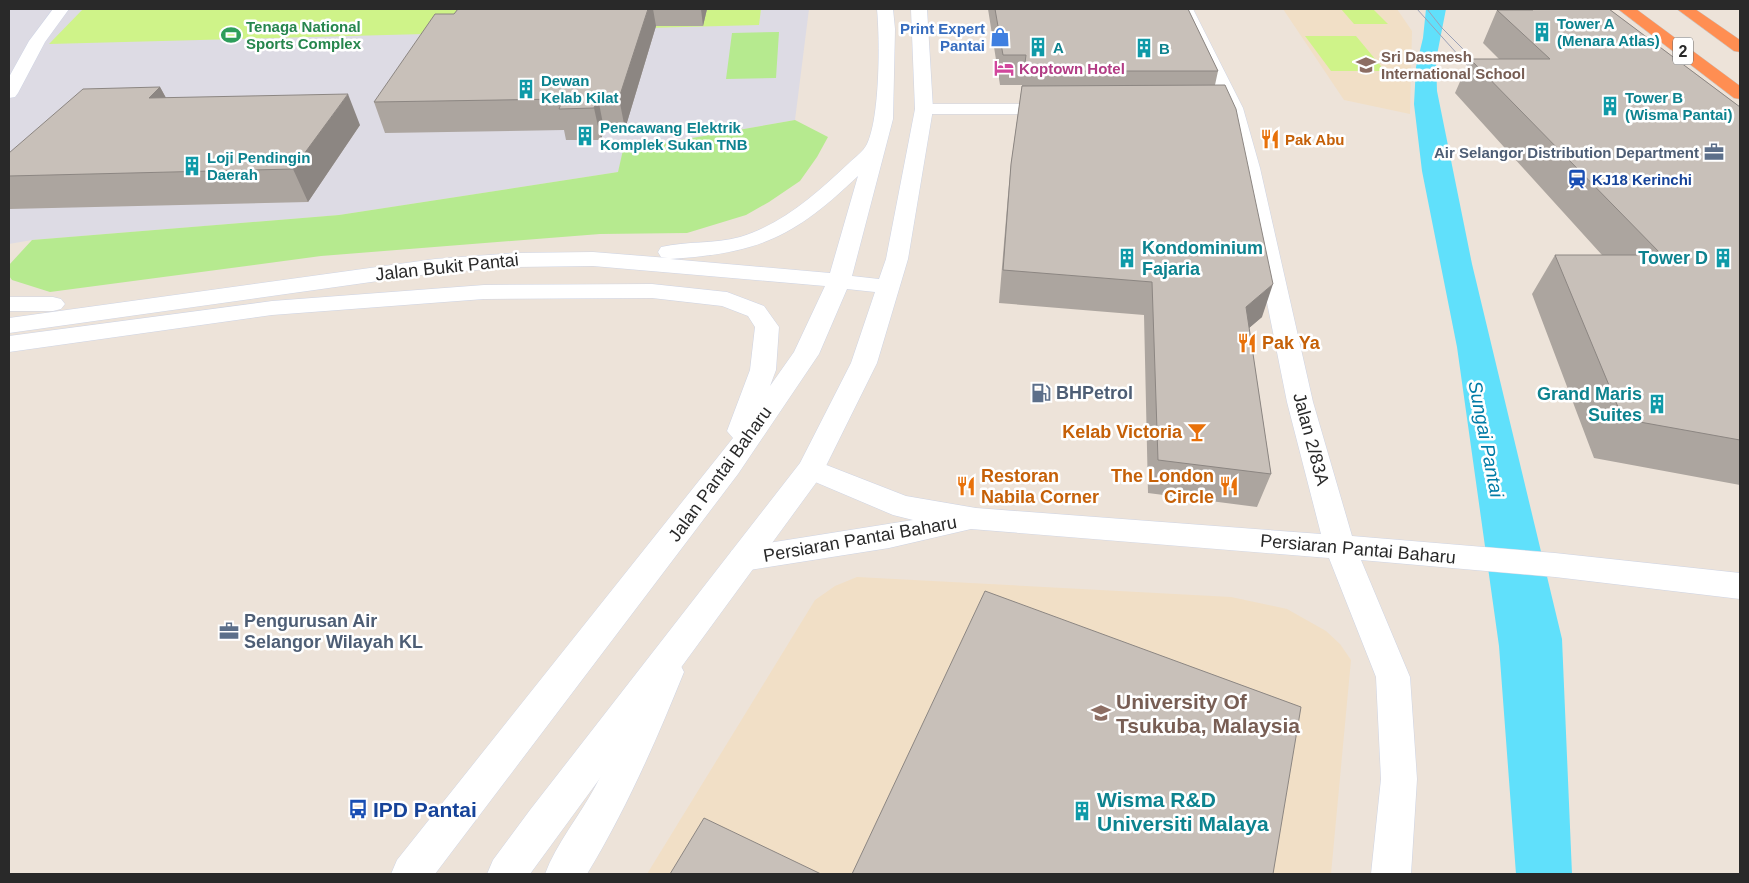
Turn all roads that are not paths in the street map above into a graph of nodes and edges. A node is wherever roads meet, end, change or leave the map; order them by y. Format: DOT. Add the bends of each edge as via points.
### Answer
graph roads {
  1 [pos="60,9"];
  2 [pos="884,9"];
  3 [pos="919,9"];
  4 [pos="1185,9"];
  5 [pos="1626,9"];
  6 [pos="1685,9"];
  7 [pos="1740,47"];
  8 [pos="9,93"];
  9 [pos="1740,94"];
  10 [pos="1069,108"];
  11 [pos="924,109"];
  12 [pos="877,147"];
  13 [pos="593,258"];
  14 [pos="839,281"];
  15 [pos="888,287"];
  16 [pos="209,297"];
  17 [pos="9,304"];
  18 [pos="9,325"];
  19 [pos="9,344"];
  20 [pos="728,467"];
  21 [pos="811,469"];
  22 [pos="976,519"];
  23 [pos="1340,547"];
  24 [pos="744,558"];
  25 [pos="1740,586"];
  26 [pos="677,648"];
  27 [pos="411,874"];
  28 [pos="507,874"];
  29 [pos="565,874"];
  30 [pos="1392,874"];
  1 -- 8 [label="street" via="37,41"];
  2 -- 12 [label="street, Jalan Pantai Baharu" via="887,29 884,119"];
  3 -- 11 [label="street"];
  4 -- 23 [label="street, Jalan 2/83A" via="1222,108 1250,168 1300,402"];
  5 -- 9 [label="highway, 2"];
  6 -- 7 [label="highway, 2"];
  10 -- 11 [label="street"];
  11 -- 15 [label="street" via="897,259"];
  12 -- 13 [label="street" via="814,206 769,234 703,250"];
  12 -- 14 [label="street, Jalan Pantai Baharu"];
  13 -- 14 [label="street, Jalan Bukit Pantai"];
  13 -- 16 [label="street, Jalan Bukit Pantai" via="435,266"];
  14 -- 15 [label="street, Jalan Bukit Pantai"];
  14 -- 20 [label="street, Jalan Pantai Baharu" via="806,354"];
  15 -- 21 [label="street" via="864,364"];
  16 -- 17 [label="street"];
  16 -- 18 [label="street, Jalan Bukit Pantai"];
  19 -- 20 [label="street, Jalan Bukit Pantai" via="272,308 484,292 652,291 727,299 756,311 766,327 763,370"];
  20 -- 27 [label="street, Jalan Pantai Baharu"];
  21 -- 22 [label="street, Persiaran Pantai Baharu" via="903,506"];
  21 -- 24 [label="street"];
  22 -- 23 [label="street, Persiaran Pantai Baharu"];
  22 -- 24 [label="street, Persiaran Pantai Baharu"];
  23 -- 25 [label="street, Persiaran Pantai Baharu" via="1555,565"];
  23 -- 30 [label="street, Jalan 2/83A" via="1393,677 1398,779"];
  24 -- 26 [label="street"];
  26 -- 28 [label="street"];
  26 -- 29 [label="street" via="645,724 592,831"];
}
